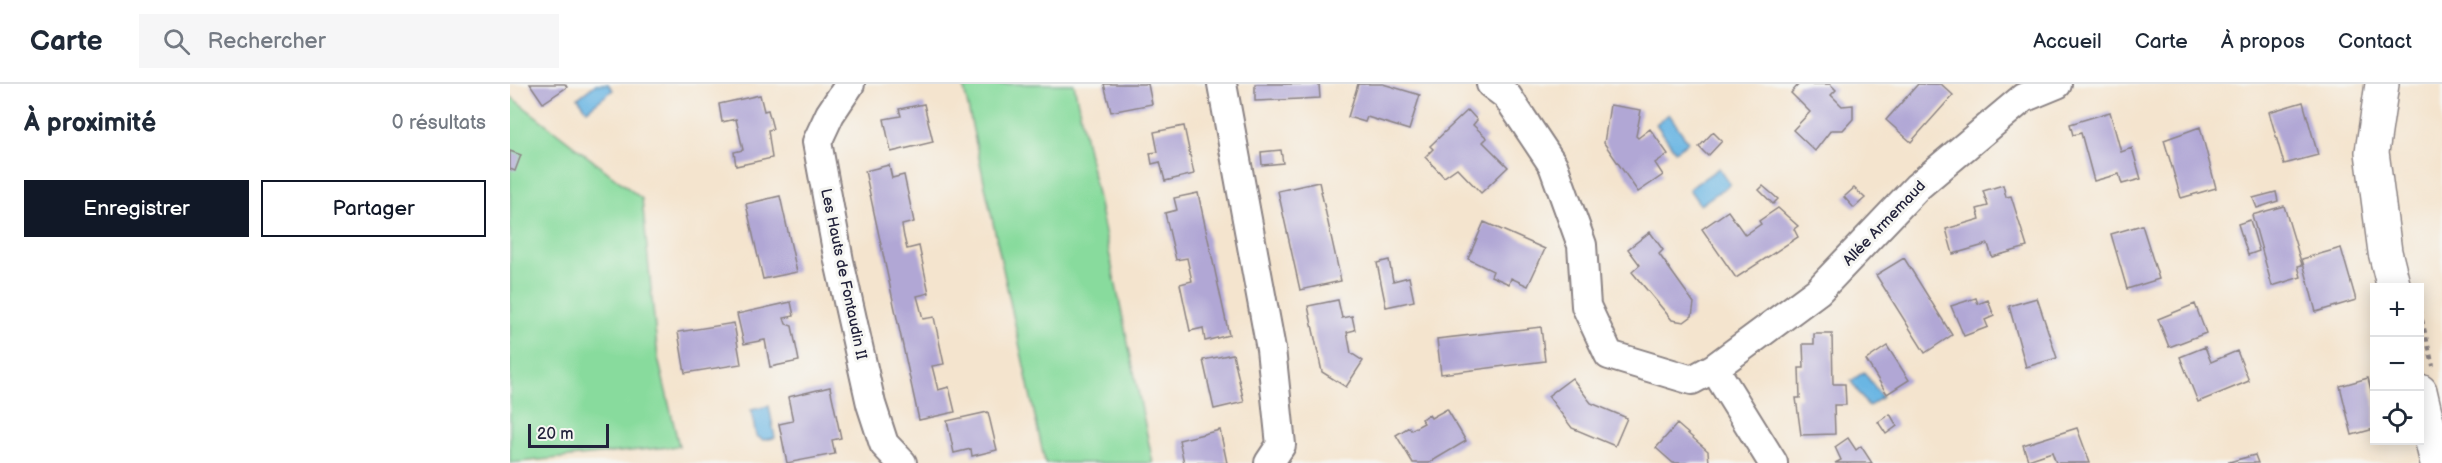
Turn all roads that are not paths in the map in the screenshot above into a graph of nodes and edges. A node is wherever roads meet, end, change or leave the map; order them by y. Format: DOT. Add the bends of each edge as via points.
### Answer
graph roads {
  1 [pos="850,84"];
  2 [pos="1222,84"];
  3 [pos="1491,84"];
  4 [pos="2057,84"];
  5 [pos="2382,84"];
  6 [pos="2393,283"];
  7 [pos="1714,368"];
  8 [pos="2426,379"];
  9 [pos="902,463"];
  10 [pos="1269,463"];
  11 [pos="1773,463"];
  12 [pos="2438,463"];
  1 -- 9 [label="street, Les Hauts de Fontaudin II" via="817,142 872,404 884,444"];
  2 -- 10 [label="street" via="1271,349 1281,445"];
  3 -- 7 [label="street, Allée Armemaud" via="1507,96 1553,165 1582,245 1586,306 1609,355 1692,380"];
  4 -- 7 [label="street, Allée Armemaud" via="2023,98 1917,187 1818,291"];
  5 -- 6 [label="street" via="2372,152"];
  7 -- 11 [label="street"];
  8 -- 12 [label="street"];
}
